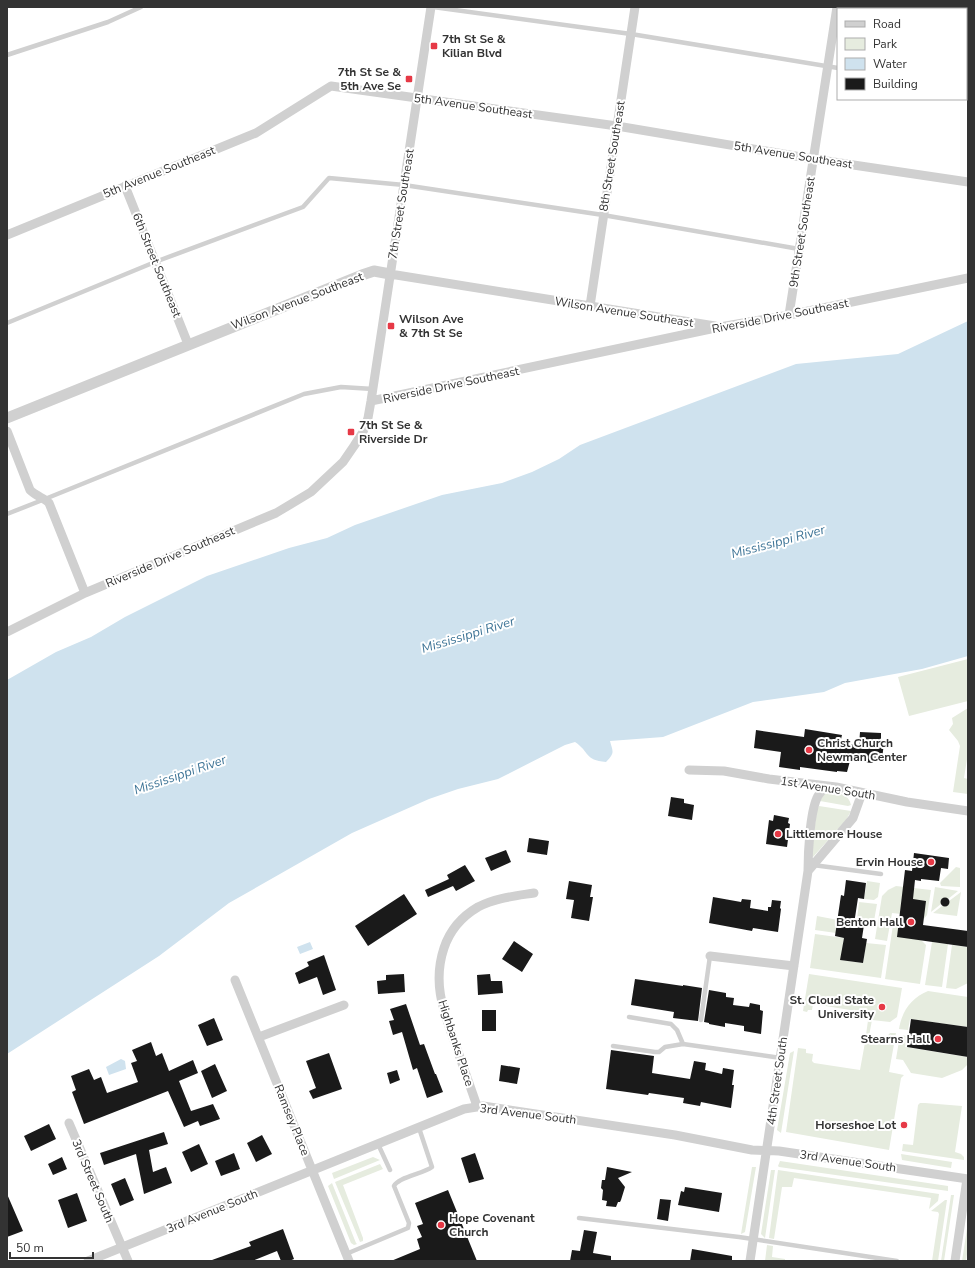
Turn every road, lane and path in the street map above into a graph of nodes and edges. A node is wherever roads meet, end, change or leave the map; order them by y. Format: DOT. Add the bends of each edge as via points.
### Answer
graph roads {
  1 [pos="141,7"];
  2 [pos="432,7"];
  3 [pos="635,7"];
  4 [pos="837,7"];
  5 [pos="631,34"];
  6 [pos="7,55"];
  7 [pos="828,67"];
  8 [pos="837,68"];
  9 [pos="417,98"];
  10 [pos="617,126"];
  11 [pos="813,159"];
  12 [pos="968,182"];
  13 [pos="404,185"];
  14 [pos="125,186"];
  15 [pos="603,215"];
  16 [pos="7,235"];
  17 [pos="799,249"];
  18 [pos="155,262"];
  19 [pos="390,274"];
  20 [pos="968,278"];
  21 [pos="590,306"];
  22 [pos="789,315"];
  23 [pos="7,323"];
  24 [pos="720,327"];
  25 [pos="188,344"];
  26 [pos="373,389"];
  27 [pos="371,402"];
  28 [pos="7,418"];
  29 [pos="7,431"];
  30 [pos="45,499"];
  31 [pos="7,514"];
  32 [pos="85,593"];
  33 [pos="7,632"];
  34 [pos="689,770"];
  35 [pos="827,786"];
  36 [pos="862,793"];
  37 [pos="968,811"];
  38 [pos="811,868"];
  39 [pos="881,874"];
  40 [pos="534,892"];
  41 [pos="710,956"];
  42 [pos="794,966"];
  43 [pos="235,980"];
  44 [pos="344,1005"];
  45 [pos="628,1018"];
  46 [pos="701,1020"];
  47 [pos="259,1037"];
  48 [pos="683,1044"];
  49 [pos="613,1046"];
  50 [pos="780,1058"];
  51 [pos="477,1106"];
  52 [pos="69,1123"];
  53 [pos="419,1128"];
  54 [pos="378,1144"];
  55 [pos="767,1151"];
  56 [pos="312,1170"];
  57 [pos="390,1170"];
  58 [pos="968,1177"];
  59 [pos="579,1218"];
  60 [pos="754,1240"];
  61 [pos="122,1248"];
  62 [pos="348,1258"];
  63 [pos="88,1261"];
  64 [pos="128,1261"];
  65 [pos="750,1261"];
  66 [pos="897,1261"];
  67 [pos="954,1261"];
  1 -- 6 [label="lane" via="108,22"];
  2 -- 5 [label="lane"];
  2 -- 9 [label="street, 7th Street Southeast"];
  3 -- 5 [label="street, 8th Street Southeast"];
  4 -- 7 [label="street, 9th Street Southeast"];
  5 -- 7 [label="lane"];
  5 -- 10 [label="street, 8th Street Southeast"];
  7 -- 8 [label="lane"];
  7 -- 11 [label="street, 9th Street Southeast"];
  9 -- 10 [label="street, 5th Avenue Southeast"];
  9 -- 13 [label="street, 7th Street Southeast"];
  9 -- 14 [label="street, 5th Avenue Southeast" via="331,86 256,132"];
  10 -- 11 [label="street, 5th Avenue Southeast"];
  10 -- 15 [label="street, 8th Street Southeast"];
  11 -- 12 [label="street, 5th Avenue Southeast"];
  11 -- 17 [label="street, 9th Street Southeast"];
  13 -- 15 [label="lane"];
  13 -- 18 [label="lane" via="329,178 303,207"];
  13 -- 19 [label="street, 7th Street Southeast"];
  14 -- 16 [label="street, 5th Avenue Southeast"];
  14 -- 18 [label="street, 6th Street Southeast"];
  15 -- 17 [label="lane"];
  15 -- 21 [label="street, 8th Street Southeast"];
  17 -- 22 [label="street, 9th Street Southeast"];
  18 -- 23 [label="lane"];
  18 -- 25 [label="street, 6th Street Southeast"];
  19 -- 21 [label="street, Wilson Avenue Southeast"];
  19 -- 25 [label="street, Wilson Avenue Southeast" via="374,271 362,275"];
  19 -- 26 [label="street, 7th Street Southeast"];
  20 -- 22 [label="street, Riverside Drive Southeast"];
  21 -- 24 [label="street, Wilson Avenue Southeast"];
  22 -- 24 [label="street, Riverside Drive Southeast"];
  24 -- 27 [label="street, Riverside Drive Southeast"];
  25 -- 28 [label="street, Wilson Avenue Southeast"];
  26 -- 27 [label="street, 7th Street Southeast"];
  26 -- 30 [label="lane" via="341,388 304,394"];
  27 -- 32 [label="street, Riverside Drive Southeast" via="363,432 354,446 343,462 311,492 276,513"];
  29 -- 30 [label="street" via="30,490"];
  30 -- 31 [label="lane"];
  30 -- 32 [label="street" via="49,503"];
  32 -- 33 [label="street, Riverside Drive Southeast"];
  34 -- 35 [label="street, 1st Avenue South" via="724,771"];
  35 -- 36 [label="street, 1st Avenue South"];
  35 -- 38 [label="street, 4th Street South" via="818,796 815,805 808,854"];
  36 -- 37 [label="street, 1st Avenue South"];
  36 -- 38 [label="street" via="853,818"];
  38 -- 39 [label="lane"];
  38 -- 42 [label="street, 4th Street South"];
  40 -- 51 [label="street, Highbanks Place" via="486,903 471,912 455,925 440,959 438,982 442,1006"];
  41 -- 42 [label="street"];
  41 -- 46 [label="lane"];
  42 -- 50 [label="street, 4th Street South"];
  43 -- 47 [label="street, Ramsey Place"];
  44 -- 47 [label="street"];
  45 -- 48 [label="lane" via="671,1024 677,1030"];
  47 -- 56 [label="street, Ramsey Place"];
  48 -- 49 [label="lane" via="664,1047 660,1052"];
  48 -- 50 [label="lane"];
  50 -- 55 [label="street, 4th Street South"];
  51 -- 53 [label="street, 3rd Avenue South"];
  51 -- 55 [label="street, 3rd Avenue South"];
  52 -- 61 [label="street, 3rd Street South"];
  53 -- 54 [label="street, 3rd Avenue South"];
  53 -- 62 [label="lane" via="432,1167 394,1185 409,1226"];
  54 -- 56 [label="street, 3rd Avenue South"];
  54 -- 57 [label="lane"];
  55 -- 58 [label="street, 3rd Avenue South"];
  55 -- 60 [label="street, 4th Street South"];
  56 -- 61 [label="street, 3rd Avenue South"];
  56 -- 62 [label="street, Ramsey Place"];
  58 -- 67 [label="street"];
  59 -- 60 [label="lane"];
  60 -- 65 [label="street, 4th Street South"];
  60 -- 66 [label="lane"];
  61 -- 63 [label="street, 3rd Avenue South"];
  61 -- 64 [label="street, 3rd Street South"];
}
